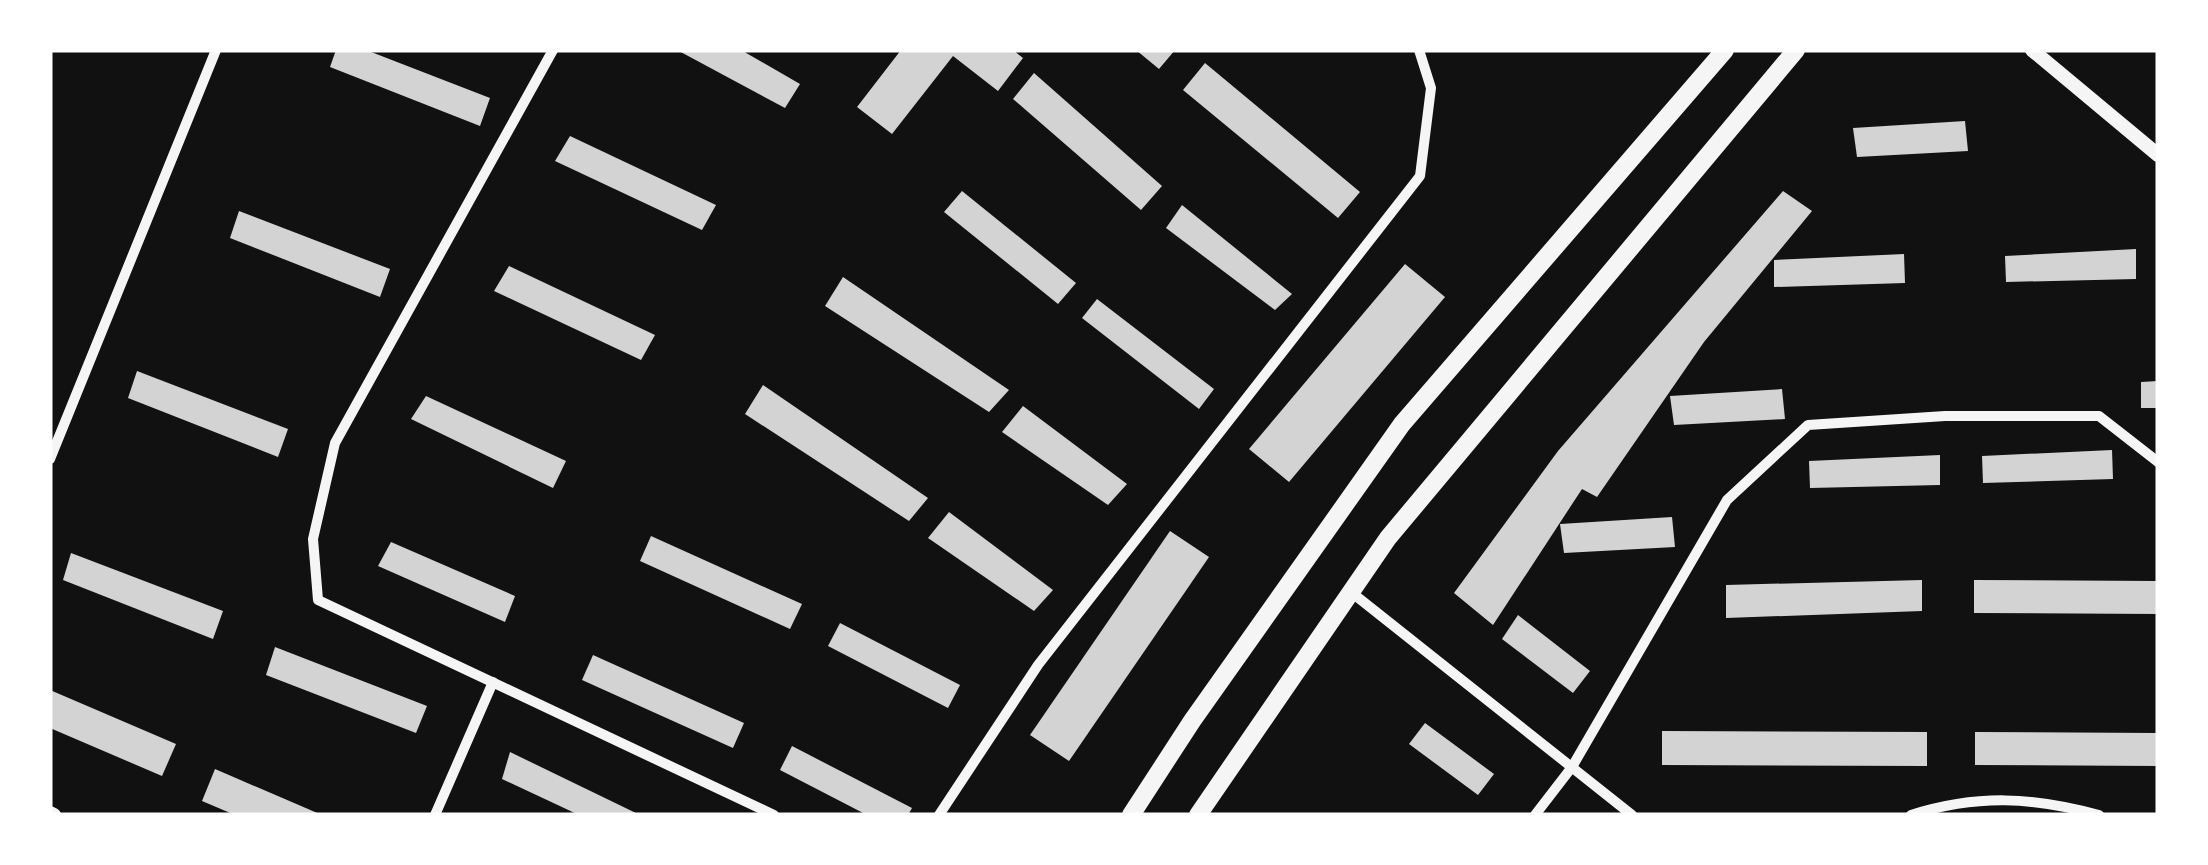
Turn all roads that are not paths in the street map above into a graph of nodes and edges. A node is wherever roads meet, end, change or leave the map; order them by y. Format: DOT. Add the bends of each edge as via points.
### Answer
graph roads {
  1 [pos="216,50"];
  2 [pos="553,50"];
  3 [pos="1419,50"];
  4 [pos="1725,50"];
  5 [pos="1796,50"];
  6 [pos="2032,50"];
  7 [pos="2158,155"];
  8 [pos="50,459"];
  9 [pos="2158,462"];
  10 [pos="1351,592"];
  11 [pos="493,682"];
  12 [pos="1572,767"];
  13 [pos="435,815"];
  14 [pos="774,815"];
  15 [pos="939,815"];
  16 [pos="1131,815"];
  17 [pos="1198,815"];
  18 [pos="1535,815"];
  19 [pos="1632,815"];
  20 [pos="1911,815"];
  21 [pos="2098,815"];
  1 -- 8 [label="street"];
  2 -- 11 [label="street" via="335,443 312,539 318,600"];
  3 -- 15 [label="street" via="1431,88 1420,176 1038,665"];
  4 -- 16 [label="main road" via="1402,424"];
  5 -- 10 [label="main road" via="1388,538"];
  6 -- 7 [label="street"];
  9 -- 12 [label="street" via="2099,416 1808,424 1727,500"];
  10 -- 12 [label="street"];
  10 -- 17 [label="main road"];
  11 -- 13 [label="street"];
  11 -- 14 [label="street"];
  12 -- 18 [label="street"];
  12 -- 19 [label="street"];
  20 -- 21 [label="street" via="1954,802 2043,800"];
}
